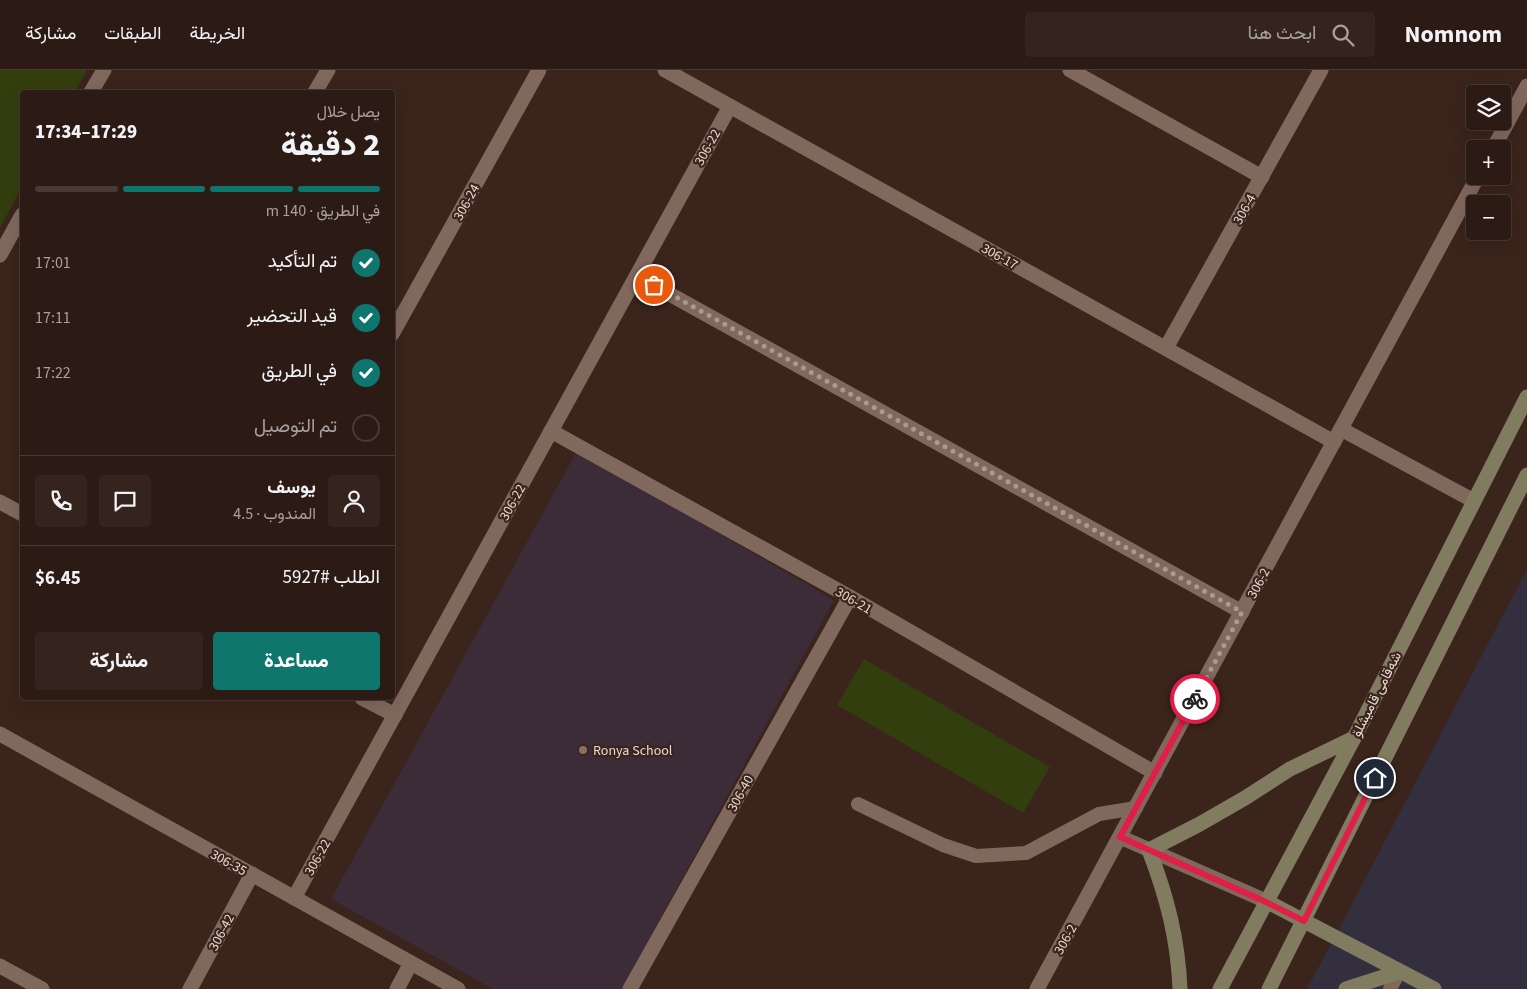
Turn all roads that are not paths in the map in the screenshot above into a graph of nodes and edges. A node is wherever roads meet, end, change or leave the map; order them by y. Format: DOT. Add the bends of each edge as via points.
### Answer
graph roads {
  1 [pos="104,70"];
  2 [pos="328,70"];
  3 [pos="539,70"];
  4 [pos="665,70"];
  5 [pos="1070,70"];
  6 [pos="1321,70"];
  7 [pos="1527,86"];
  8 [pos="92,90"];
  9 [pos="316,90"];
  10 [pos="730,106"];
  11 [pos="1498,140"];
  12 [pos="1262,177"];
  13 [pos="1473,185"];
  14 [pos="20,219"];
  15 [pos="0,255"];
  16 [pos="637,276"];
  17 [pos="395,329"];
  18 [pos="1166,348"];
  19 [pos="1527,397"];
  20 [pos="551,431"];
  21 [pos="1338,435"];
  22 [pos="1527,476"];
  23 [pos="1474,501"];
  24 [pos="0,502"];
  25 [pos="20,513"];
  26 [pos="850,597"];
  27 [pos="1242,612"];
  28 [pos="366,700"];
  29 [pos="395,715"];
  30 [pos="0,734"];
  31 [pos="1354,738"];
  32 [pos="1155,773"];
  33 [pos="858,804"];
  34 [pos="1136,808"];
  35 [pos="1120,837"];
  36 [pos="1149,850"];
  37 [pos="252,874"];
  38 [pos="294,898"];
  39 [pos="1266,902"];
  40 [pos="1304,921"];
  41 [pos="412,963"];
  42 [pos="0,966"];
  43 [pos="1399,972"];
  44 [pos="42,989"];
  45 [pos="190,989"];
  46 [pos="397,989"];
  47 [pos="458,989"];
  48 [pos="630,989"];
  49 [pos="1037,989"];
  50 [pos="1180,989"];
  51 [pos="1220,989"];
  52 [pos="1269,989"];
  53 [pos="1346,989"];
  54 [pos="1390,989"];
  55 [pos="1434,989"];
  1 -- 8 [label="street"];
  2 -- 9 [label="street"];
  3 -- 17 [label="street, 306-24"];
  4 -- 10 [label="street, 306-17"];
  5 -- 12 [label="street"];
  6 -- 12 [label="street, 306-4"];
  7 -- 11 [label="street"];
  10 -- 16 [label="street, 306-22"];
  10 -- 18 [label="street, 306-17"];
  12 -- 18 [label="street, 306-4"];
  13 -- 21 [label="street, 306-2"];
  14 -- 15 [label="street"];
  16 -- 20 [label="street, 306-22"];
  16 -- 27 [label="street"];
  18 -- 21 [label="street, 306-17"];
  19 -- 23 [label="street, شەقامی قامیشلۆ"];
  20 -- 26 [label="street, 306-21"];
  20 -- 29 [label="street, 306-22"];
  21 -- 23 [label="street, 306-17"];
  21 -- 27 [label="street, 306-2"];
  22 -- 40 [label="street"];
  23 -- 31 [label="street, شەقامی قامیشلۆ"];
  24 -- 25 [label="street"];
  26 -- 32 [label="street, 306-21"];
  26 -- 48 [label="street, 306-40"];
  27 -- 32 [label="street, 306-2"];
  28 -- 29 [label="street"];
  29 -- 38 [label="street, 306-22"];
  30 -- 37 [label="street, 306-35"];
  31 -- 36 [label="street" via="1290,769 1221,812"];
  31 -- 39 [label="street, شەقامی قامیشلۆ"];
  32 -- 34 [label="street, 306-2"];
  33 -- 34 [label="lane" via="943,845 976,856 1026,853 1099,814"];
  34 -- 35 [label="street, 306-2"];
  35 -- 36 [label="street"];
  35 -- 49 [label="street, 306-2"];
  36 -- 39 [label="street"];
  36 -- 50 [label="street" via="1173,923"];
  37 -- 38 [label="street, 306-35"];
  37 -- 45 [label="street, 306-42"];
  38 -- 41 [label="street, 306-35"];
  39 -- 40 [label="street"];
  39 -- 51 [label="street, شەقامی قامیشلۆ"];
  40 -- 43 [label="street"];
  40 -- 52 [label="street"];
  41 -- 46 [label="street"];
  41 -- 47 [label="street, 306-35"];
  42 -- 44 [label="street"];
  43 -- 53 [label="street"];
  43 -- 54 [label="lane"];
  43 -- 55 [label="street"];
}
